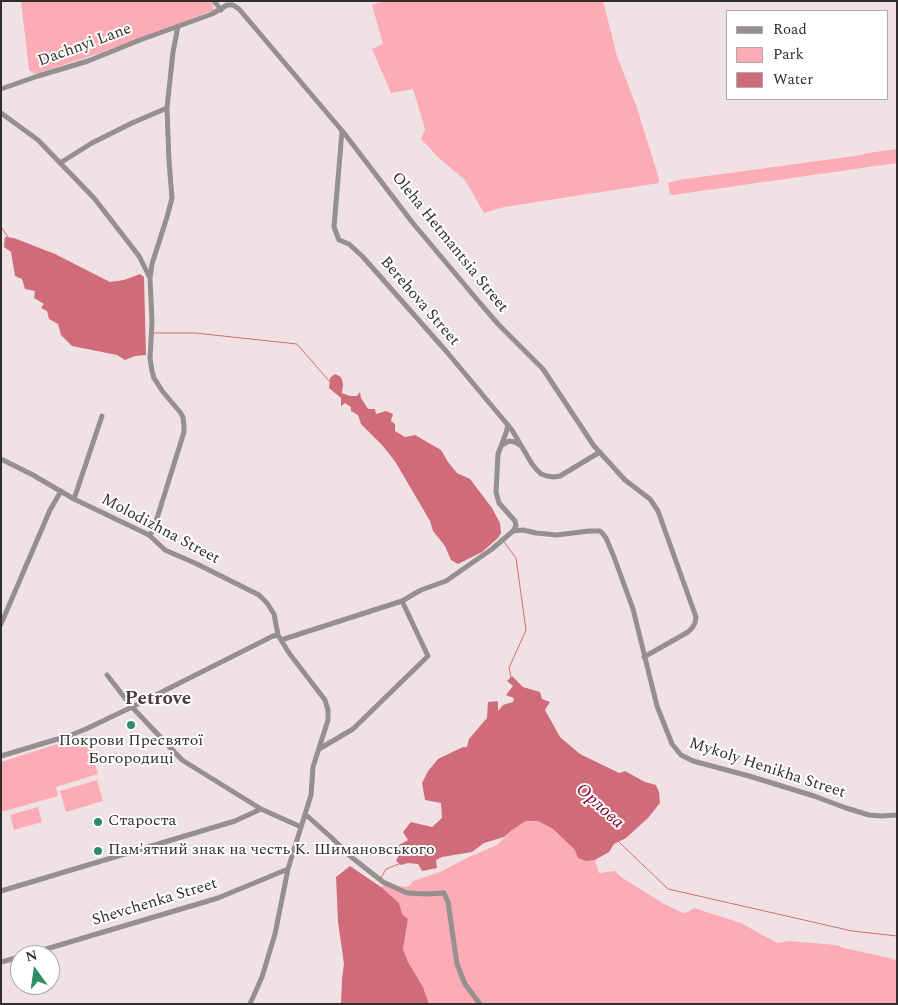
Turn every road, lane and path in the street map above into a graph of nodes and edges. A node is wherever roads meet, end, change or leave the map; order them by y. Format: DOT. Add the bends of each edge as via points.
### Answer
graph roads {
  1 [pos="214,1"];
  2 [pos="228,5"];
  3 [pos="221,10"];
  4 [pos="178,26"];
  5 [pos="1,89"];
  6 [pos="167,108"];
  7 [pos="1,113"];
  8 [pos="342,131"];
  9 [pos="60,163"];
  10 [pos="150,278"];
  11 [pos="102,416"];
  12 [pos="508,425"];
  13 [pos="520,445"];
  14 [pos="501,446"];
  15 [pos="600,452"];
  16 [pos="1,459"];
  17 [pos="61,491"];
  18 [pos="74,499"];
  19 [pos="513,531"];
  20 [pos="149,535"];
  21 [pos="402,601"];
  22 [pos="1,624"];
  23 [pos="280,637"];
  24 [pos="644,657"];
  25 [pos="107,675"];
  26 [pos="132,707"];
  27 [pos="318,749"];
  28 [pos="1,756"];
  29 [pos="261,809"];
  30 [pos="305,814"];
  31 [pos="897,815"];
  32 [pos="301,827"];
  33 [pos="288,869"];
  34 [pos="1,891"];
  35 [pos="60,945"];
  36 [pos="250,1004"];
  37 [pos="480,1004"];
  1 -- 3 [label="street"];
  2 -- 3 [label="street, Dachnyi Lane"];
  2 -- 8 [label="street, Oleha Hetmantsia Street" via="239,9"];
  3 -- 4 [label="street, Dachnyi Lane"];
  4 -- 5 [label="street, Dachnyi Lane" via="88,61"];
  4 -- 6 [label="street"];
  6 -- 9 [label="street" via="92,143"];
  6 -- 10 [label="street" via="172,198"];
  7 -- 9 [label="street" via="38,140"];
  8 -- 12 [label="street, Berehova Street" via="334,227 339,240 349,244 363,257"];
  8 -- 15 [label="street, Oleha Hetmantsia Street" via="474,296 543,369"];
  9 -- 10 [label="street" via="114,223"];
  10 -- 20 [label="street" via="150,365 154,378 180,412 184,432 153,531"];
  11 -- 18 [label="street"];
  12 -- 13 [label="street, Berehova Street"];
  12 -- 14 [label="street"];
  13 -- 14 [label="street" via="509,442"];
  13 -- 15 [label="street, Berehova Street" via="532,464 547,476 560,476"];
  14 -- 19 [label="street" via="496,492 500,503 515,521"];
  15 -- 24 [label="street, Oleha Hetmantsia Street" via="625,480 650,499 658,511 696,617 688,632"];
  16 -- 17 [label="street, Molodizhna Street"];
  17 -- 18 [label="street, Molodizhna Street"];
  17 -- 22 [label="street"];
  18 -- 20 [label="street, Molodizhna Street"];
  19 -- 21 [label="street" via="446,581"];
  19 -- 24 [label="street, Mykoly Henikha Street" via="557,535 600,532 614,557 633,609"];
  20 -- 23 [label="street, Molodizhna Street" via="165,550 259,595 274,614"];
  21 -- 23 [label="street"];
  21 -- 27 [label="street" via="428,656 353,729"];
  23 -- 26 [label="street" via="272,636"];
  23 -- 27 [label="street, Molodizhna Street" via="327,705 328,720"];
  24 -- 31 [label="street, Mykoly Henikha Street" via="672,744 681,755 869,815"];
  25 -- 26 [label="street"];
  26 -- 28 [label="street" via="71,735"];
  26 -- 29 [label="street" via="182,760"];
  27 -- 30 [label="street, Molodizhna Street"];
  29 -- 32 [label="street"];
  29 -- 34 [label="street" via="235,821"];
  30 -- 32 [label="street, Molodizhna Street"];
  30 -- 37 [label="street" via="383,882 407,893 444,893 457,964 465,984"];
  32 -- 33 [label="street, Molodizhna Street"];
  33 -- 35 [label="street, Shevchenka Street" via="218,898"];
  33 -- 36 [label="street, Molodizhna Street" via="276,934"];
}
